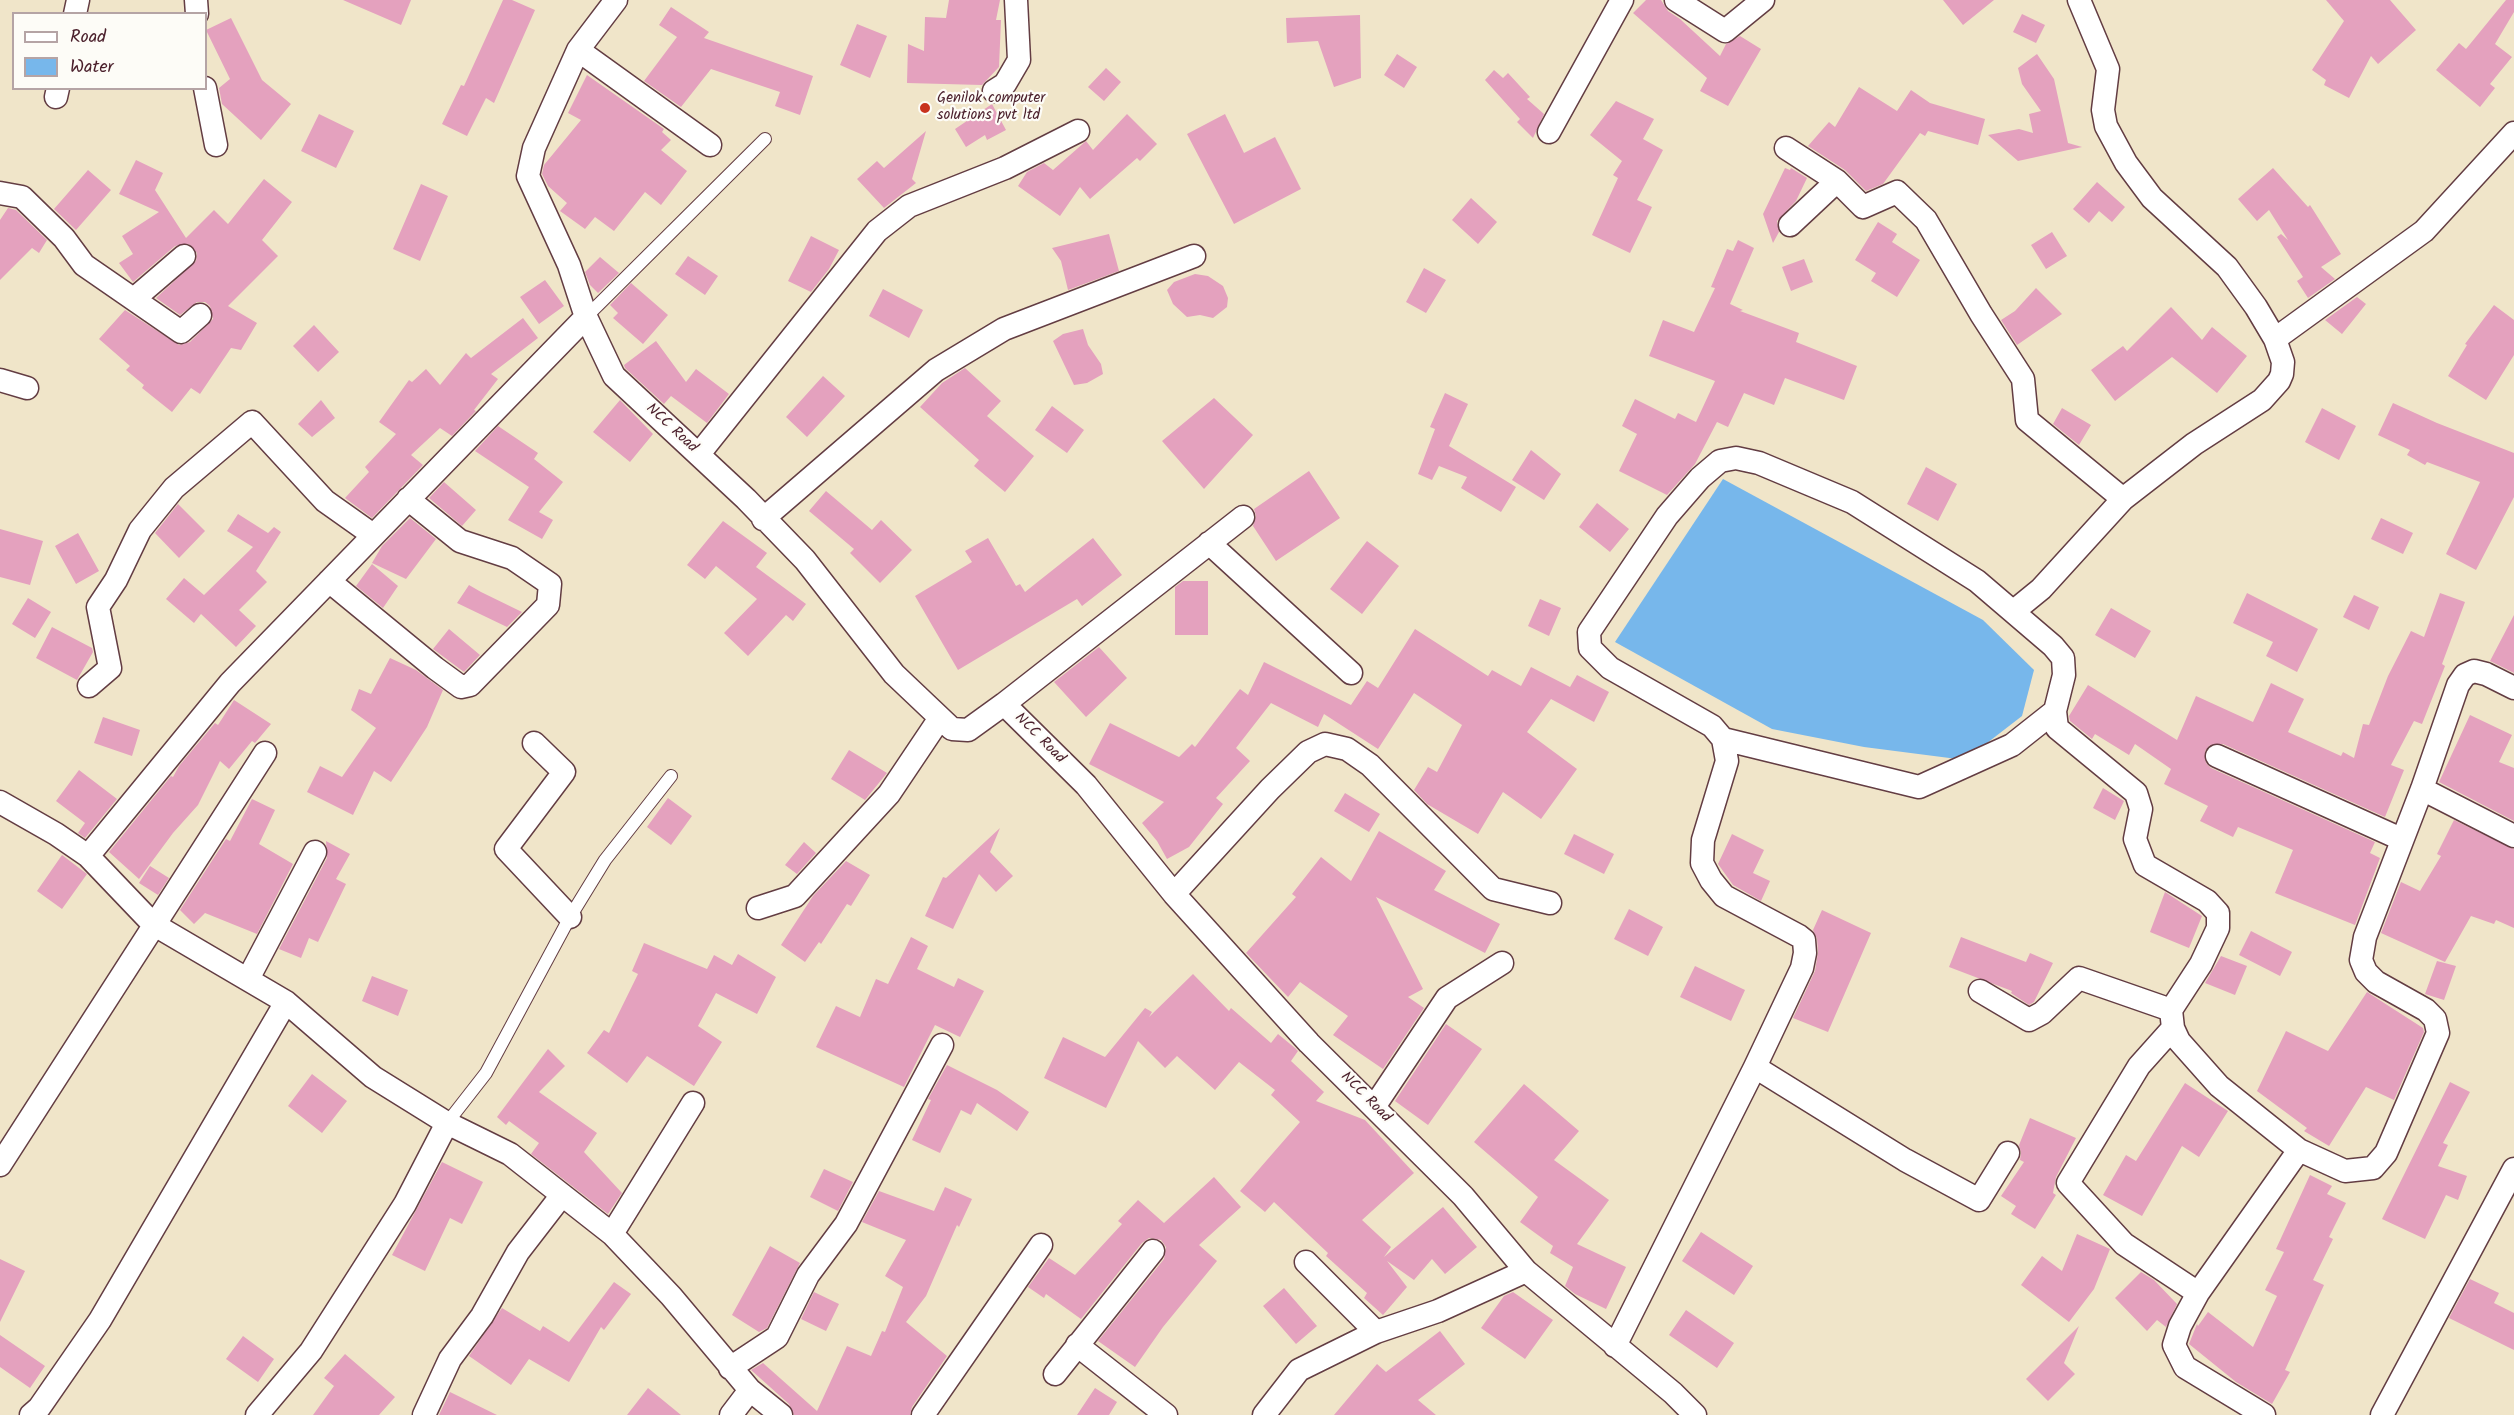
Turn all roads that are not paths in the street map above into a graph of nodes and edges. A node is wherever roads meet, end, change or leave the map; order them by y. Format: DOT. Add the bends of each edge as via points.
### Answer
graph roads {
  1 [pos="616,0"];
  2 [pos="1016,0"];
  3 [pos="1622,0"];
  4 [pos="1676,0"];
  5 [pos="1763,0"];
  6 [pos="2079,0"];
  7 [pos="578,50"];
  8 [pos="1000,87"];
  9 [pos="205,90"];
  10 [pos="1078,131"];
  11 [pos="1550,132"];
  12 [pos="2514,133"];
  13 [pos="765,139"];
  14 [pos="216,144"];
  15 [pos="710,145"];
  16 [pos="1786,148"];
  17 [pos="1837,181"];
  18 [pos="0,193"];
  19 [pos="1790,225"];
  20 [pos="184,256"];
  21 [pos="1194,256"];
  22 [pos="135,298"];
  23 [pos="200,315"];
  24 [pos="586,317"];
  25 [pos="2275,339"];
  26 [pos="0,380"];
  27 [pos="27,388"];
  28 [pos="699,454"];
  29 [pos="2123,499"];
  30 [pos="408,500"];
  31 [pos="1243,517"];
  32 [pos="763,519"];
  33 [pos="373,535"];
  34 [pos="1209,543"];
  35 [pos="329,581"];
  36 [pos="2014,611"];
  37 [pos="1351,673"];
  38 [pos="89,686"];
  39 [pos="2514,688"];
  40 [pos="1004,704"];
  41 [pos="2055,711"];
  42 [pos="940,718"];
  43 [pos="1723,738"];
  44 [pos="534,743"];
  45 [pos="265,753"];
  46 [pos="2217,756"];
  47 [pos="671,776"];
  48 [pos="2422,789"];
  49 [pos="0,802"];
  50 [pos="2514,836"];
  51 [pos="2401,839"];
  52 [pos="315,852"];
  53 [pos="88,856"];
  54 [pos="1174,894"];
  55 [pos="1550,903"];
  56 [pos="758,908"];
  57 [pos="570,916"];
  58 [pos="153,924"];
  59 [pos="1502,963"];
  60 [pos="248,979"];
  61 [pos="1980,991"];
  62 [pos="286,1002"];
  63 [pos="2172,1019"];
  64 [pos="942,1045"];
  65 [pos="1755,1067"];
  66 [pos="693,1103"];
  67 [pos="1374,1107"];
  68 [pos="447,1123"];
  69 [pos="2299,1150"];
  70 [pos="2008,1153"];
  71 [pos="0,1165"];
  72 [pos="2514,1168"];
  73 [pos="562,1195"];
  74 [pos="612,1234"];
  75 [pos="1041,1245"];
  76 [pos="1153,1251"];
  77 [pos="1306,1262"];
  78 [pos="1526,1271"];
  79 [pos="2198,1293"];
  80 [pos="1376,1332"];
  81 [pos="1077,1345"];
  82 [pos="1616,1346"];
  83 [pos="730,1368"];
  84 [pos="1055,1374"];
  85 [pos="750,1390"];
  86 [pos="31,1415"];
  87 [pos="257,1415"];
  88 [pos="424,1415"];
  89 [pos="731,1415"];
  90 [pos="781,1415"];
  91 [pos="923,1415"];
  92 [pos="1166,1415"];
  93 [pos="1264,1415"];
  94 [pos="1695,1415"];
  95 [pos="2264,1415"];
  96 [pos="2382,1415"];
  1 -- 7 [label="street, NCC Road"];
  2 -- 8 [label="street" via="1019,60"];
  3 -- 11 [label="street"];
  4 -- 5 [label="street" via="1725,31"];
  6 -- 25 [label="street" via="2108,69 2103,110 2106,126 2126,163 2152,198 2227,267"];
  7 -- 15 [label="street"];
  7 -- 24 [label="street, NCC Road" via="534,148 528,176 569,265"];
  9 -- 14 [label="street"];
  10 -- 28 [label="street" via="1005,168 909,206 877,231"];
  12 -- 25 [label="street" via="2424,231"];
  13 -- 24 [label="lane"];
  16 -- 17 [label="street"];
  17 -- 19 [label="street"];
  17 -- 29 [label="street" via="1863,207 1897,192 1926,220 2023,379 2027,420"];
  18 -- 22 [label="street" via="22,197 64,238 84,265"];
  20 -- 22 [label="street"];
  21 -- 32 [label="street" via="1004,329 936,370"];
  22 -- 23 [label="street" via="181,332"];
  24 -- 28 [label="street, NCC Road" via="614,376"];
  24 -- 30 [label="street"];
  25 -- 29 [label="street" via="2283,362 2282,374 2262,400 2194,444"];
  26 -- 27 [label="street"];
  28 -- 32 [label="street, NCC Road"];
  29 -- 36 [label="street" via="2041,589"];
  30 -- 33 [label="street"];
  30 -- 35 [label="street" via="460,541 512,558 550,584 548,604 470,685 461,687"];
  31 -- 34 [label="street"];
  32 -- 42 [label="street, NCC Road" via="805,560 894,674"];
  33 -- 35 [label="street"];
  33 -- 38 [label="street" via="325,501 252,422 174,488 140,530 98,607 110,668"];
  34 -- 37 [label="street"];
  34 -- 40 [label="street"];
  35 -- 53 [label="street" via="230,683"];
  36 -- 41 [label="street" via="2064,658"];
  36 -- 43 [label="street" via="1977,581 1852,502 1759,463 1736,458 1720,461 1667,516 1588,632 1590,648 1610,668 1712,726"];
  39 -- 48 [label="street" via="2486,674 2474,671 2465,675 2458,685"];
  40 -- 42 [label="street, NCC Road" via="968,730 952,729"];
  40 -- 54 [label="street, NCC Road" via="1086,785"];
  41 -- 43 [label="street" via="2012,745 1919,788"];
  41 -- 63 [label="street" via="2057,728 2136,793 2141,810 2135,839 2145,865 2206,901 2218,913 2218,928"];
  42 -- 56 [label="street" via="889,794 795,896"];
  43 -- 65 [label="street" via="1727,761 1703,840 1702,863 1725,896 1799,936 1806,946 1802,968"];
  44 -- 57 [label="street" via="564,772 506,849"];
  45 -- 58 [label="street"];
  46 -- 51 [label="street"];
  47 -- 57 [label="lane" via="605,860"];
  48 -- 50 [label="street"];
  48 -- 51 [label="street"];
  49 -- 53 [label="street"];
  51 -- 69 [label="street" via="2365,937 2361,960 2376,982 2435,1019 2438,1033 2434,1047 2386,1153 2373,1168 2345,1171"];
  52 -- 60 [label="street"];
  53 -- 58 [label="street"];
  54 -- 55 [label="street" via="1270,789 1308,752 1325,744 1347,749 1370,765 1493,889"];
  54 -- 67 [label="street, NCC Road" via="1309,1043"];
  57 -- 68 [label="lane" via="486,1072"];
  58 -- 60 [label="street"];
  58 -- 71 [label="street"];
  59 -- 67 [label="street" via="1447,998"];
  60 -- 62 [label="street"];
  61 -- 63 [label="street" via="2029,1020 2042,1014 2079,978"];
  62 -- 68 [label="street" via="373,1077"];
  62 -- 86 [label="street" via="100,1320"];
  63 -- 69 [label="street" via="2180,1041 2219,1086"];
  63 -- 79 [label="street" via="2068,1183 2124,1244"];
  64 -- 83 [label="street" via="846,1224 808,1275 777,1337"];
  65 -- 70 [label="street" via="1905,1160 1979,1200"];
  65 -- 82 [label="street"];
  66 -- 74 [label="street"];
  67 -- 78 [label="street, NCC Road" via="1463,1196"];
  68 -- 73 [label="street" via="510,1154"];
  68 -- 87 [label="street" via="405,1204 311,1351"];
  69 -- 79 [label="street"];
  72 -- 96 [label="street"];
  73 -- 74 [label="street"];
  73 -- 88 [label="street" via="518,1252 482,1316 450,1359"];
  74 -- 83 [label="street" via="671,1296"];
  75 -- 91 [label="street"];
  76 -- 81 [label="street"];
  77 -- 80 [label="street"];
  78 -- 80 [label="street" via="1438,1311"];
  78 -- 82 [label="street, NCC Road"];
  79 -- 95 [label="street" via="2174,1345 2195,1373"];
  80 -- 93 [label="street" via="1299,1370"];
  81 -- 84 [label="street"];
  81 -- 92 [label="street"];
  82 -- 94 [label="street, NCC Road"];
  83 -- 85 [label="street"];
  85 -- 89 [label="street"];
  85 -- 90 [label="street"];
}
